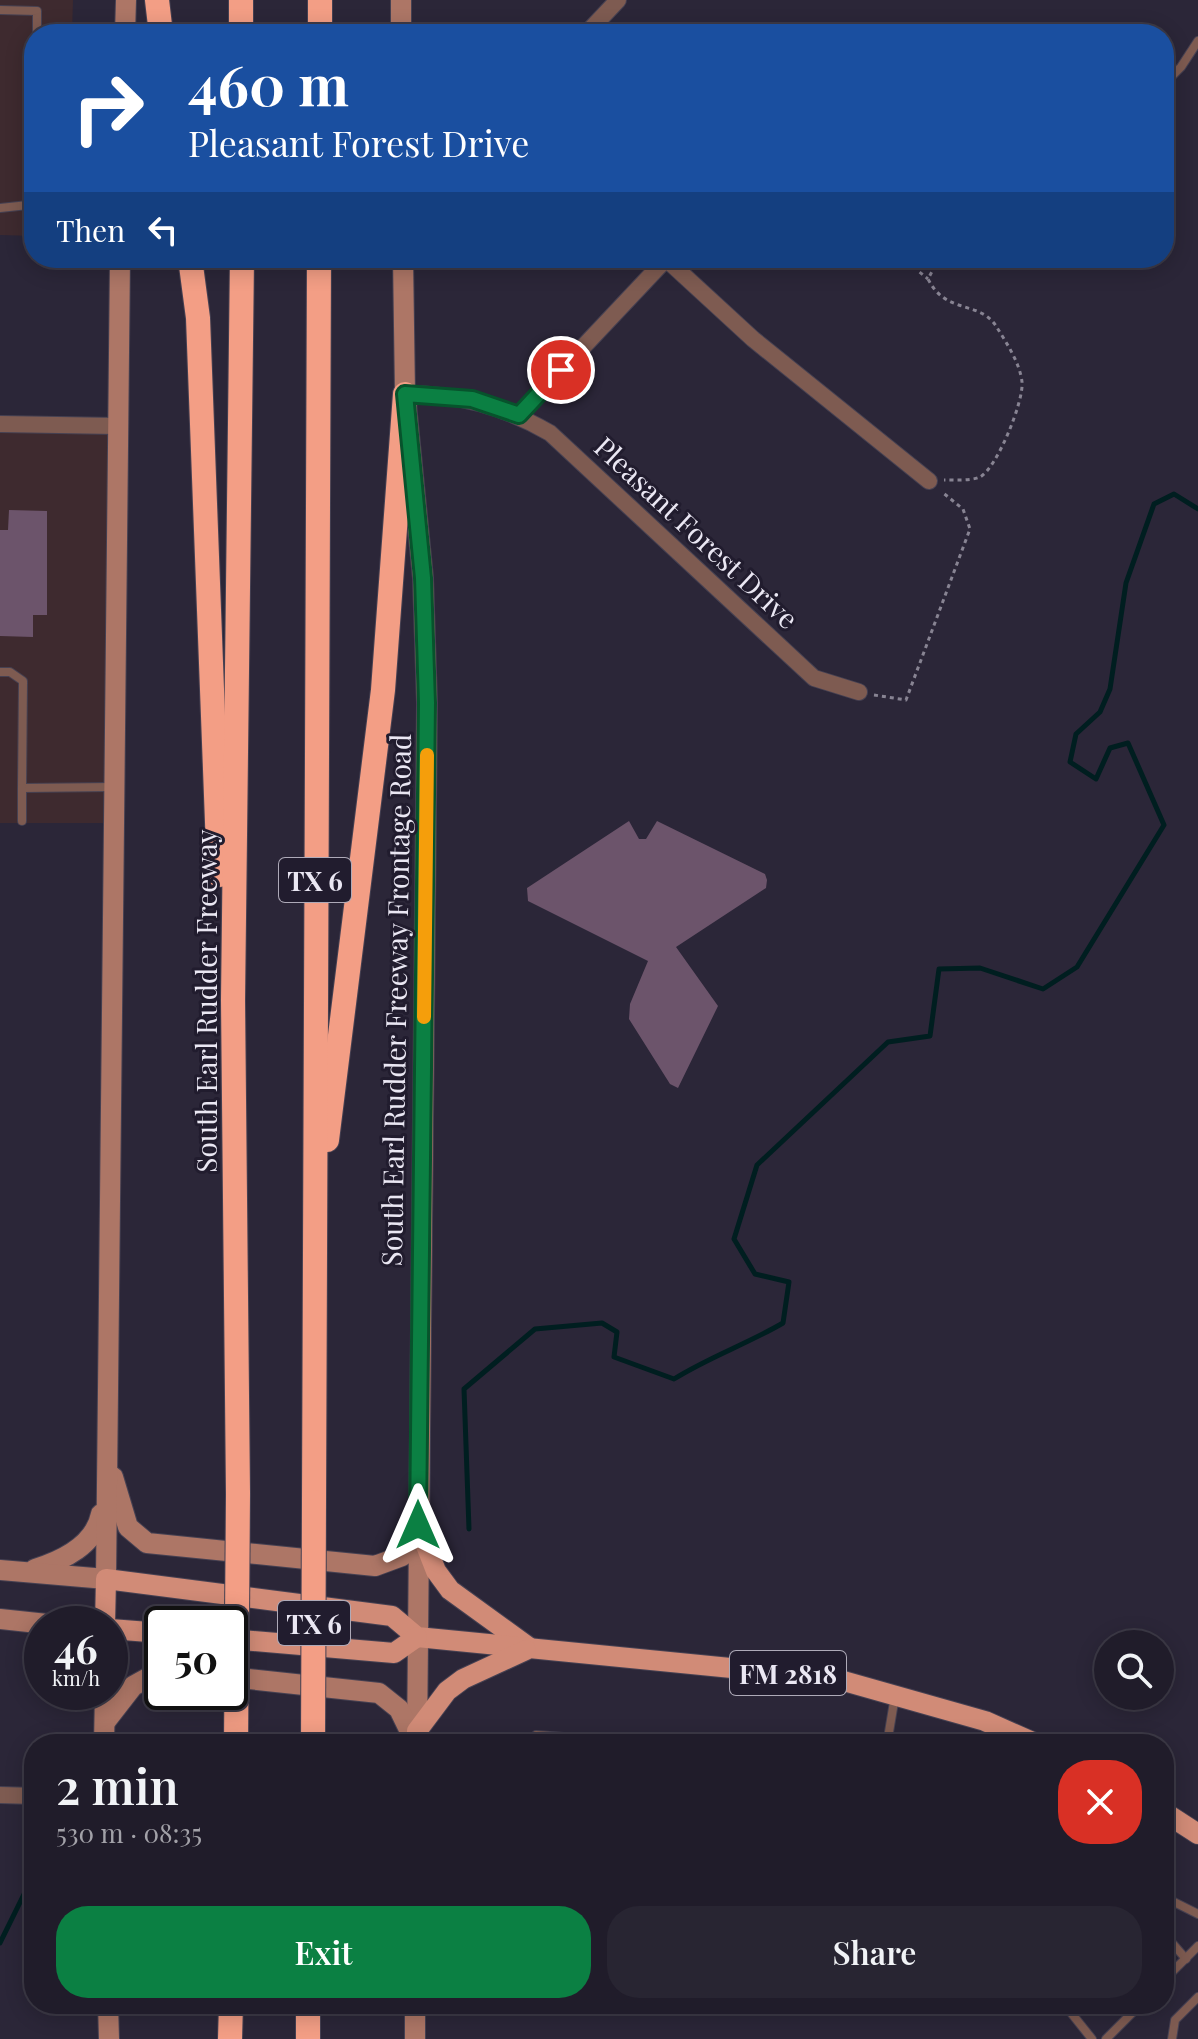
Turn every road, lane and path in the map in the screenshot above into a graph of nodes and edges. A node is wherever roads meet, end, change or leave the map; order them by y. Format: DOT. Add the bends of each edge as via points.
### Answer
graph roads {
  1 [pos="126,0"];
  2 [pos="157,0"];
  3 [pos="241,0"];
  4 [pos="320,0"];
  5 [pos="401,0"];
  6 [pos="618,0"];
  7 [pos="0,10"];
  8 [pos="37,24"];
  9 [pos="125,24"];
  10 [pos="160,24"];
  11 [pos="241,24"];
  12 [pos="320,24"];
  13 [pos="401,24"];
  14 [pos="595,24"];
  15 [pos="1198,41"];
  16 [pos="1174,74"];
  17 [pos="24,205"];
  18 [pos="0,208"];
  19 [pos="120,268"];
  20 [pos="191,268"];
  21 [pos="242,268"];
  22 [pos="319,268"];
  23 [pos="403,268"];
  24 [pos="658,268"];
  25 [pos="676,268"];
  26 [pos="918,268"];
  27 [pos="934,268"];
  28 [pos="928,279"];
  29 [pos="405,394"];
  30 [pos="519,415"];
  31 [pos="0,424"];
  32 [pos="116,426"];
  33 [pos="929,481"];
  34 [pos="0,672"];
  35 [pos="859,692"];
  36 [pos="113,787"];
  37 [pos="22,788"];
  38 [pos="22,821"];
  39 [pos="233,1000"];
  40 [pos="314,1246"];
  41 [pos="108,1458"];
  42 [pos="106,1486"];
  43 [pos="418,1529"];
  44 [pos="0,1570"];
  45 [pos="22,1572"];
  46 [pos="106,1579"];
  47 [pos="105,1606"];
  48 [pos="0,1619"];
  49 [pos="24,1622"];
  50 [pos="417,1637"];
  51 [pos="248,1641"];
  52 [pos="530,1648"];
  53 [pos="248,1679"];
  54 [pos="144,1680"];
  55 [pos="896,1695"];
  56 [pos="105,1710"];
  57 [pos="105,1722"];
  58 [pos="104,1734"];
  59 [pos="236,1734"];
  60 [pos="313,1734"];
  61 [pos="413,1734"];
  62 [pos="416,1734"];
  63 [pos="420,1734"];
  64 [pos="889,1734"];
  65 [pos="1014,1734"];
  66 [pos="0,1795"];
  67 [pos="24,1796"];
  68 [pos="1174,1818"];
  69 [pos="1198,1834"];
  70 [pos="1174,1902"];
  71 [pos="1198,1914"];
  72 [pos="1174,1945"];
  73 [pos="1198,1946"];
  74 [pos="1186,1959"];
  75 [pos="1174,1970"];
  76 [pos="1198,1997"];
  77 [pos="108,2014"];
  78 [pos="231,2014"];
  79 [pos="308,2014"];
  80 [pos="415,2014"];
  81 [pos="1072,2014"];
  82 [pos="1131,2014"];
  83 [pos="109,2039"];
  84 [pos="230,2039"];
  85 [pos="308,2039"];
  86 [pos="415,2039"];
  87 [pos="1092,2039"];
  88 [pos="1106,2039"];
  89 [pos="1172,2039"];
  1 -- 9 [label="main road"];
  2 -- 10 [label="highway"];
  3 -- 11 [label="highway"];
  4 -- 12 [label="highway"];
  5 -- 13 [label="main road"];
  6 -- 14 [label="street"];
  7 -- 8 [label="lane" via="37,11"];
  15 -- 16 [label="lane"];
  17 -- 18 [label="lane"];
  19 -- 32 [label="main road"];
  20 -- 39 [label="highway" via="198,318 222,933"];
  21 -- 39 [label="highway, South Earl Rudder Freeway / TX 6"];
  22 -- 40 [label="highway, TX 6"];
  23 -- 29 [label="main road, South Earl Rudder Freeway Frontage Road"];
  24 -- 30 [label="street"];
  25 -- 33 [label="street" via="753,339"];
  26 -- 28 [label="path"];
  27 -- 28 [label="path"];
  28 -- 33 [label="path" via="944,300 995,323 1022,384 992,468 978,478"];
  29 -- 30 [label="street, Pleasant Forest Drive" via="472,399"];
  29 -- 40 [label="highway" via="383,690"];
  29 -- 43 [label="main road, South Earl Rudder Freeway Frontage Road" via="423,578 427,703"];
  30 -- 35 [label="street, Pleasant Forest Drive" via="575,453 814,678"];
  31 -- 32 [label="street"];
  32 -- 36 [label="main road"];
  33 -- 35 [label="path" via="963,509 970,529 906,700"];
  34 -- 37 [label="lane" via="23,681"];
  36 -- 37 [label="lane"];
  36 -- 41 [label="main road"];
  37 -- 38 [label="lane"];
  39 -- 59 [label="highway, South Earl Rudder Freeway / TX 6, bridge"];
  40 -- 60 [label="highway, TX 6, bridge"];
  41 -- 42 [label="main road"];
  41 -- 43 [label="main road" via="128,1527 147,1543 375,1566 402,1556"];
  42 -- 45 [label="main road" via="98,1530 55,1563"];
  42 -- 46 [label="main road"];
  43 -- 50 [label="main road, South Earl Rudder Freeway Frontage Road"];
  43 -- 52 [label="main road" via="450,1590"];
  44 -- 45 [label="main road"];
  45 -- 46 [label="main road"];
  46 -- 47 [label="main road"];
  46 -- 50 [label="main road, FM 2818" via="392,1616"];
  48 -- 49 [label="main road"];
  50 -- 51 [label="main road, FM 2818" via="394,1653"];
  50 -- 52 [label="main road, FM 2818"];
  50 -- 62 [label="main road, South Earl Rudder Freeway Frontage Road"];
  52 -- 55 [label="main road, FM 2818" via="833,1678"];
  52 -- 63 [label="main road" via="447,1691"];
  53 -- 61 [label="main road" via="379,1693 399,1709"];
  54 -- 57 [label="main road"];
  55 -- 64 [label="lane"];
  55 -- 65 [label="main road, FM 2818"];
  56 -- 57 [label="main road"];
  57 -- 58 [label="main road"];
  66 -- 67 [label="street"];
  68 -- 69 [label="main road"];
  70 -- 71 [label="lane"];
  72 -- 74 [label="lane"];
  73 -- 74 [label="lane"];
  74 -- 75 [label="lane"];
  76 -- 89 [label="lane" via="1175,2020"];
  77 -- 83 [label="main road"];
  78 -- 84 [label="highway"];
  79 -- 85 [label="highway"];
  80 -- 86 [label="main road"];
  81 -- 87 [label="lane"];
  82 -- 88 [label="lane"];
}
